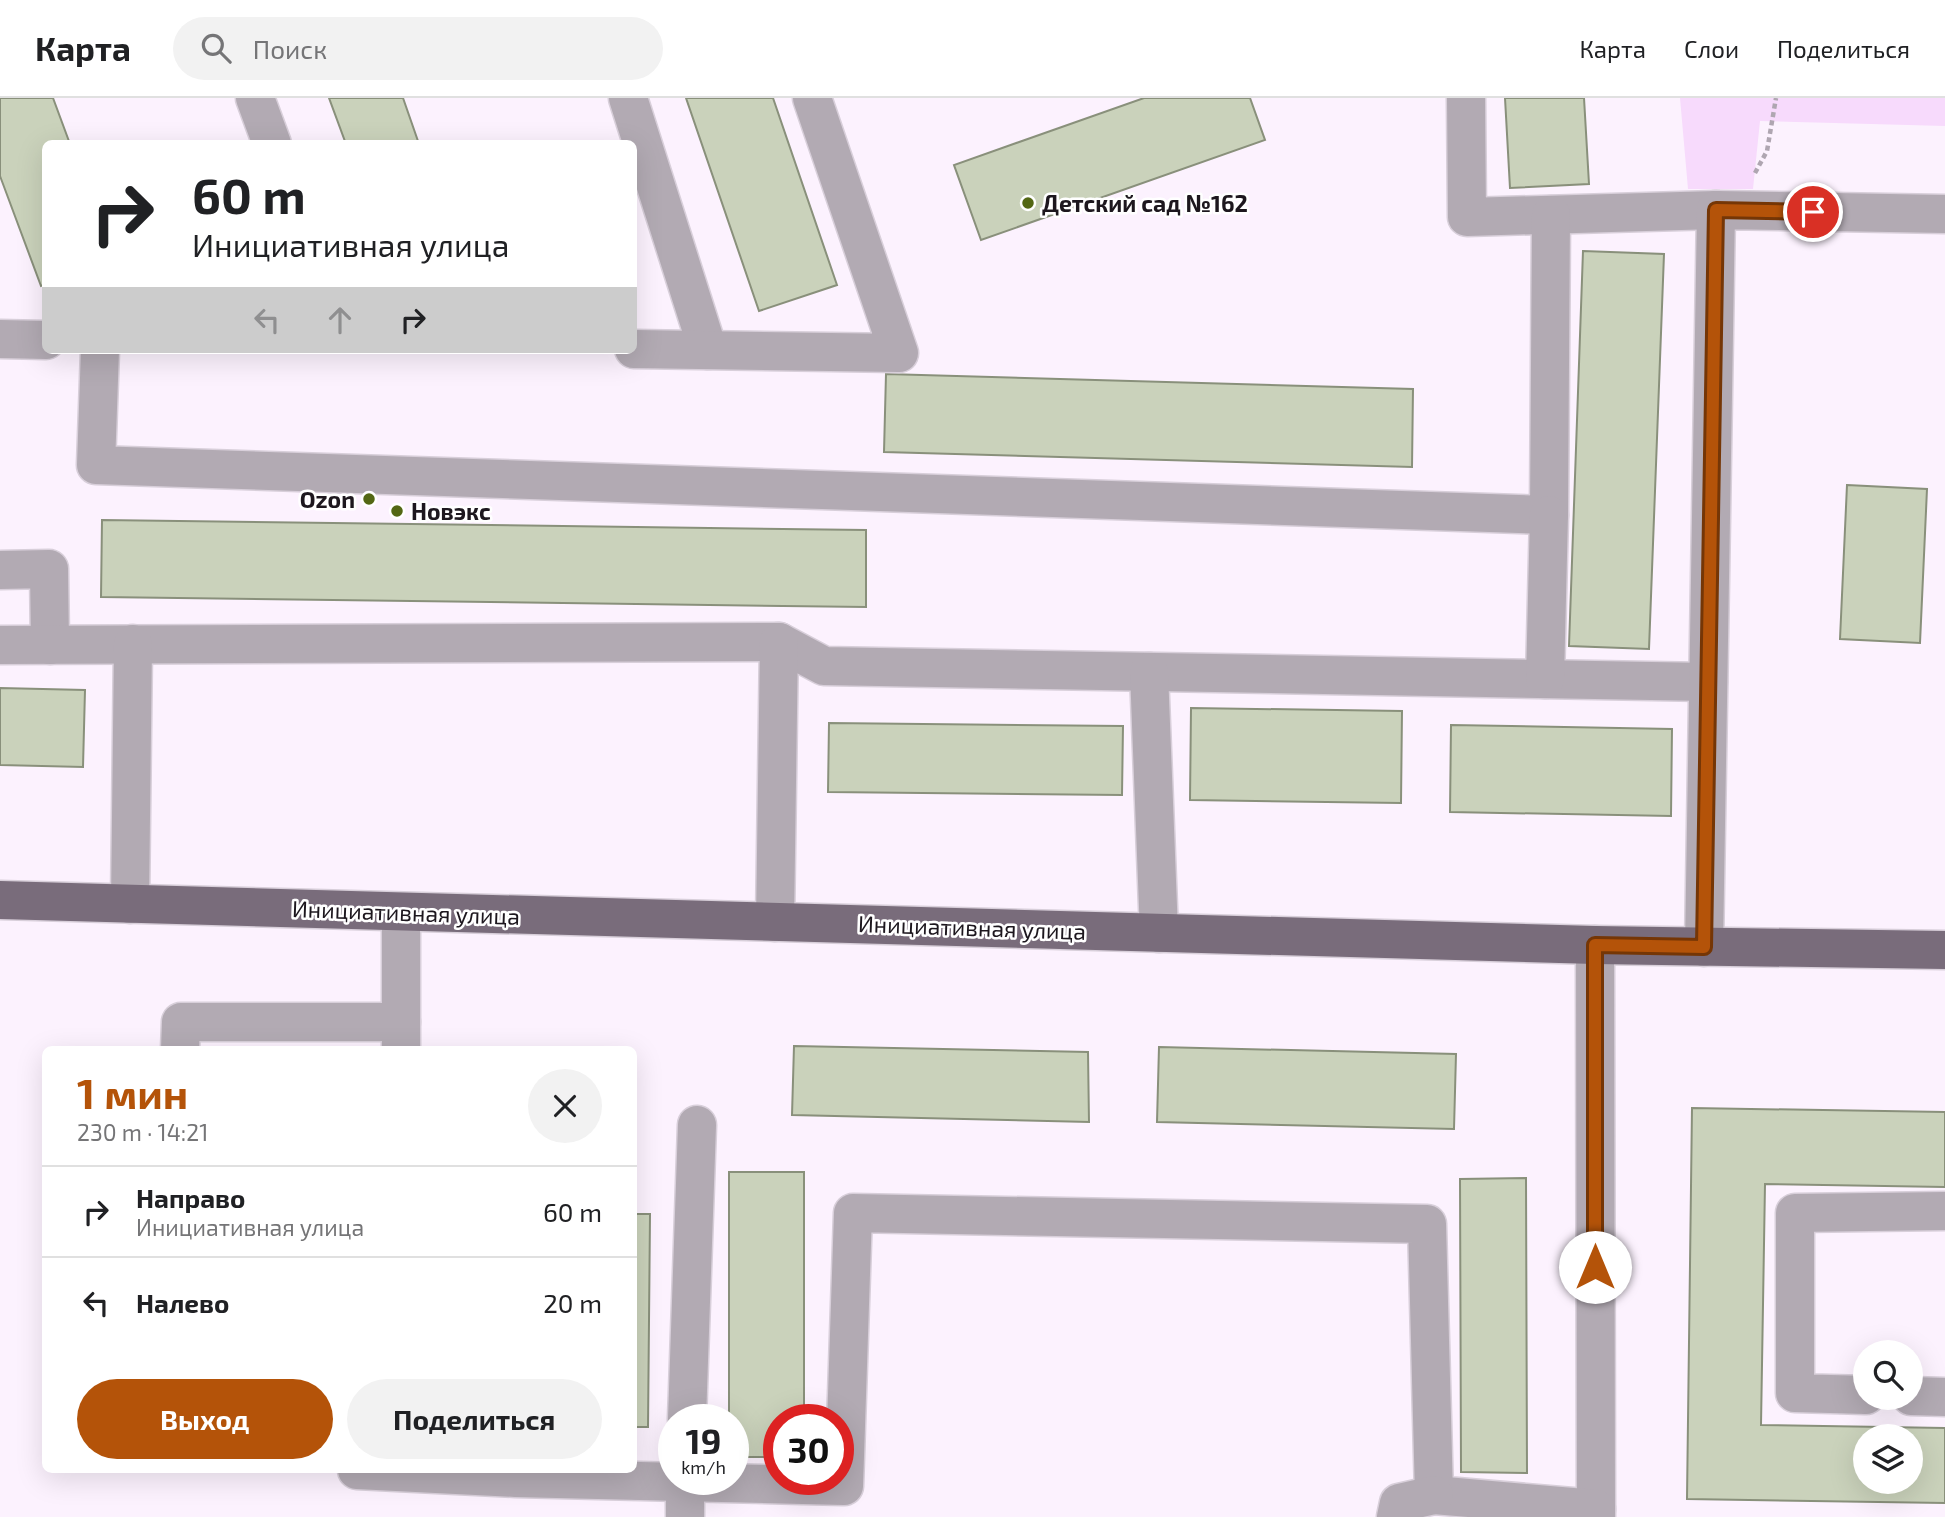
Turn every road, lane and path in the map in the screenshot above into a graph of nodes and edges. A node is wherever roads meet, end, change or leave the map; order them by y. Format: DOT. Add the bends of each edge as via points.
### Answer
graph roads {
  1 [pos="255,98"];
  2 [pos="628,98"];
  3 [pos="812,98"];
  4 [pos="1466,98"];
  5 [pos="1776,98"];
  6 [pos="271,140"];
  7 [pos="1725,210"];
  8 [pos="1945,214"];
  9 [pos="1551,215"];
  10 [pos="0,339"];
  11 [pos="42,340"];
  12 [pos="637,349"];
  13 [pos="708,351"];
  14 [pos="100,354"];
  15 [pos="1549,515"];
  16 [pos="0,570"];
  17 [pos="779,642"];
  18 [pos="133,644"];
  19 [pos="0,645"];
  20 [pos="50,645"];
  21 [pos="1149,672"];
  22 [pos="1545,679"];
  23 [pos="1708,682"];
  24 [pos="0,900"];
  25 [pos="130,904"];
  26 [pos="401,912"];
  27 [pos="775,922"];
  28 [pos="1159,933"];
  29 [pos="1595,945"];
  30 [pos="1704,947"];
  31 [pos="1945,950"];
  32 [pos="401,1036"];
  33 [pos="180,1046"];
  34 [pos="697,1125"];
  35 [pos="1945,1211"];
  36 [pos="1853,1395"];
  37 [pos="1923,1396"];
  38 [pos="1945,1397"];
  39 [pos="688,1404"];
  40 [pos="417,1473"];
  41 [pos="749,1490"];
  42 [pos="658,1491"];
  43 [pos="1434,1495"];
  44 [pos="1595,1513"];
  45 [pos="1396,1517"];
  1 -- 6 [label="street"];
  2 -- 13 [label="street"];
  3 -- 13 [label="street" via="899,354"];
  4 -- 9 [label="street" via="1467,216"];
  5 -- 7 [label="path" via="1767,151"];
  7 -- 8 [label="street"];
  7 -- 9 [label="street"];
  7 -- 23 [label="street"];
  9 -- 15 [label="street"];
  10 -- 11 [label="street"];
  12 -- 13 [label="street"];
  14 -- 15 [label="street" via="96,465"];
  15 -- 22 [label="street"];
  16 -- 20 [label="street" via="48,569"];
  17 -- 18 [label="street"];
  17 -- 21 [label="street" via="824,666"];
  17 -- 27 [label="street"];
  18 -- 20 [label="street"];
  18 -- 25 [label="street"];
  19 -- 20 [label="street"];
  21 -- 22 [label="street"];
  21 -- 28 [label="street"];
  22 -- 23 [label="street"];
  23 -- 30 [label="street"];
  24 -- 25 [label="main road, Инициативная улица"];
  25 -- 26 [label="main road, Инициативная улица"];
  26 -- 27 [label="main road, Инициативная улица"];
  26 -- 32 [label="street"];
  27 -- 28 [label="main road, Инициативная улица"];
  28 -- 29 [label="main road, Инициативная улица"];
  29 -- 30 [label="main road, Инициативная улица"];
  29 -- 44 [label="street"];
  30 -- 31 [label="main road, Инициативная улица"];
  32 -- 33 [label="street" via="181,1022"];
  34 -- 39 [label="street"];
  35 -- 36 [label="street" via="1795,1213 1795,1393"];
  37 -- 38 [label="street"];
  40 -- 42 [label="street"];
  41 -- 43 [label="street" via="844,1486 853,1213 866,1213 1427,1224"];
  43 -- 44 [label="street"];
  43 -- 45 [label="street" via="1399,1503"];
}
